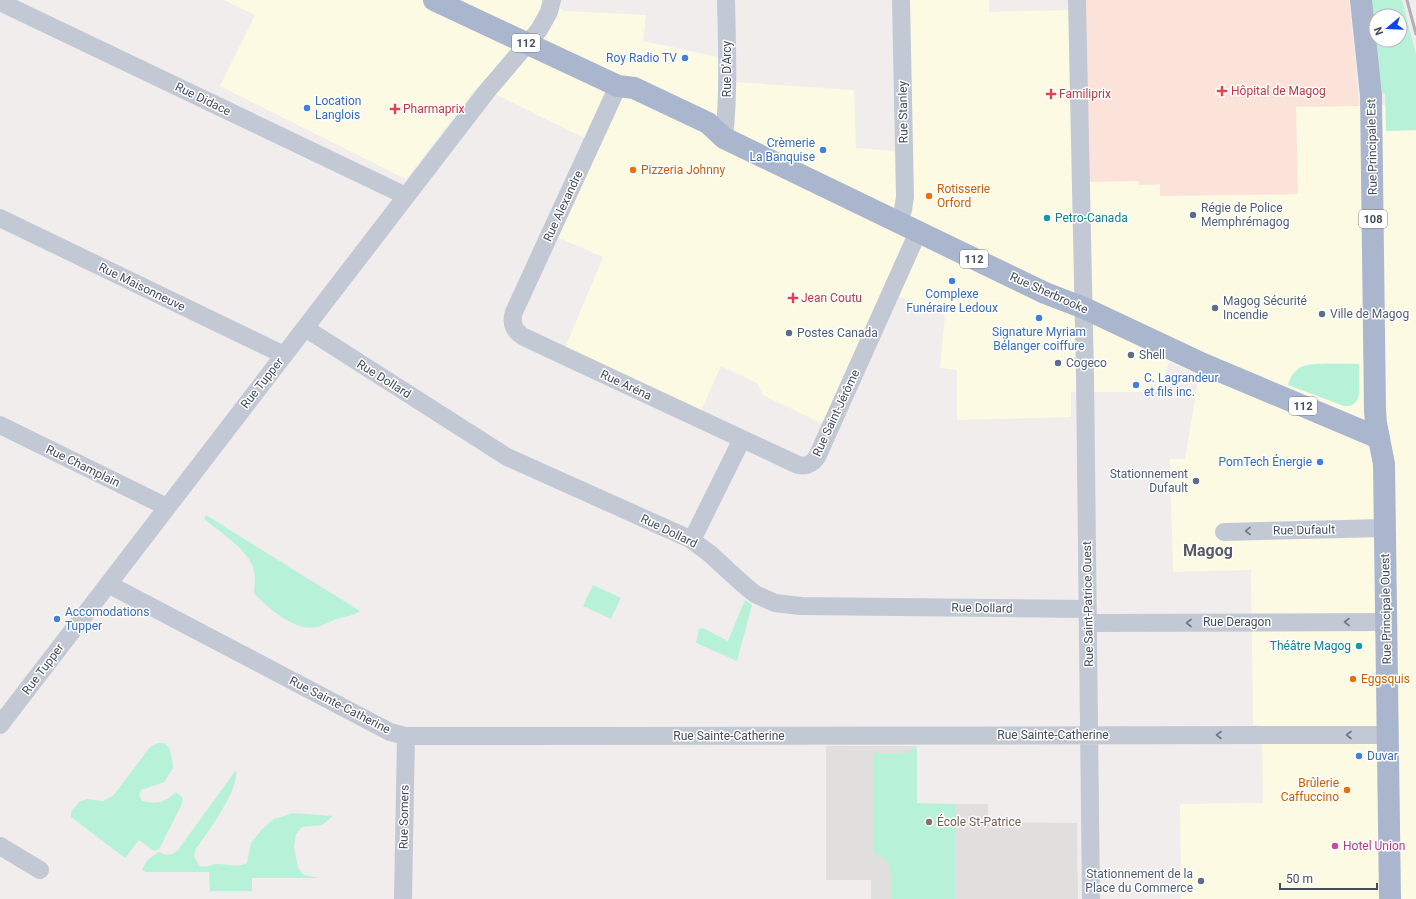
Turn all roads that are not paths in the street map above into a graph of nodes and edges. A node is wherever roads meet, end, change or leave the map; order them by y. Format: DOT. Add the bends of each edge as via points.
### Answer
graph roads {
  1 [pos="434,0"];
  2 [pos="552,0"];
  3 [pos="726,0"];
  4 [pos="901,0"];
  5 [pos="1078,0"];
  6 [pos="1362,0"];
  7 [pos="0,2"];
  8 [pos="528,44"];
  9 [pos="618,86"];
  10 [pos="724,138"];
  11 [pos="406,196"];
  12 [pos="0,218"];
  13 [pos="897,222"];
  14 [pos="918,232"];
  15 [pos="1084,308"];
  16 [pos="305,328"];
  17 [pos="514,328"];
  18 [pos="284,355"];
  19 [pos="0,425"];
  20 [pos="1379,438"];
  21 [pos="742,439"];
  22 [pos="167,507"];
  23 [pos="1385,528"];
  24 [pos="1224,532"];
  25 [pos="692,540"];
  26 [pos="108,584"];
  27 [pos="1088,616"];
  28 [pos="1386,622"];
  29 [pos="0,725"];
  30 [pos="1089,735"];
  31 [pos="1388,735"];
  32 [pos="406,736"];
  33 [pos="0,846"];
  34 [pos="40,870"];
  35 [pos="403,899"];
  36 [pos="1092,899"];
  37 [pos="1390,899"];
  1 -- 8 [label="main road, Rue Sherbrooke / 112"];
  2 -- 8 [label="street, Rue Tupper" via="549,12"];
  3 -- 10 [label="street, Rue D'Arcy" via="727,84"];
  4 -- 13 [label="street, Rue Stanley" via="905,197 903,210"];
  5 -- 15 [label="street, Rue Saint-Patrice Ouest"];
  6 -- 20 [label="main road, Rue Principale Est / 108" via="1371,95 1375,405"];
  7 -- 11 [label="street, Rue Didace"];
  8 -- 9 [label="main road, Rue Sherbrooke / 112"];
  8 -- 11 [label="street, Rue Tupper" via="500,74"];
  9 -- 10 [label="main road, Rue Sherbrooke / 112" via="634,88 708,123"];
  9 -- 17 [label="street, Rue Alexandre" via="514,312"];
  10 -- 13 [label="main road, Rue Sherbrooke / 112"];
  11 -- 16 [label="street, Rue Tupper"];
  12 -- 18 [label="street, Rue Maisonneuve"];
  13 -- 14 [label="main road, Rue Sherbrooke / 112"];
  14 -- 15 [label="main road, Rue Sherbrooke / 112" via="1045,293"];
  14 -- 21 [label="street, Rue Saint-Jérôme" via="815,460 807,466 798,465"];
  15 -- 20 [label="main road, Rue Sherbrooke / 112" via="1204,364"];
  15 -- 27 [label="street, Rue Saint-Patrice Ouest"];
  16 -- 18 [label="street, Rue Tupper"];
  16 -- 25 [label="street, Rue Dollard" via="507,457"];
  17 -- 21 [label="street, Rue Aréna" via="526,338"];
  18 -- 22 [label="street, Rue Tupper"];
  19 -- 22 [label="street, Rue Champlain"];
  20 -- 23 [label="main road, Rue Principale Ouest" via="1384,464"];
  21 -- 25 [label="street"];
  22 -- 26 [label="street, Rue Tupper"];
  23 -- 24 [label="street, Rue Dufault, one-way"];
  23 -- 28 [label="main road, Rue Principale Ouest"];
  25 -- 27 [label="street, Rue Dollard" via="750,590 762,598 782,604"];
  26 -- 29 [label="street, Rue Tupper"];
  26 -- 32 [label="street, Rue Sainte-Catherine" via="390,732"];
  28 -- 27 [label="street, Rue Deragon, one-way"];
  27 -- 30 [label="street, Rue Saint-Patrice Ouest"];
  28 -- 31 [label="main road, Rue Principale Ouest"];
  31 -- 30 [label="street, Rue Sainte-Catherine, one-way"];
  30 -- 32 [label="street, Rue Sainte-Catherine"];
  30 -- 36 [label="street, Rue Saint-Patrice Ouest"];
  31 -- 37 [label="main road, Rue Principale Ouest"];
  32 -- 35 [label="street, Rue Somers"];
  33 -- 34 [label="street"];
}
